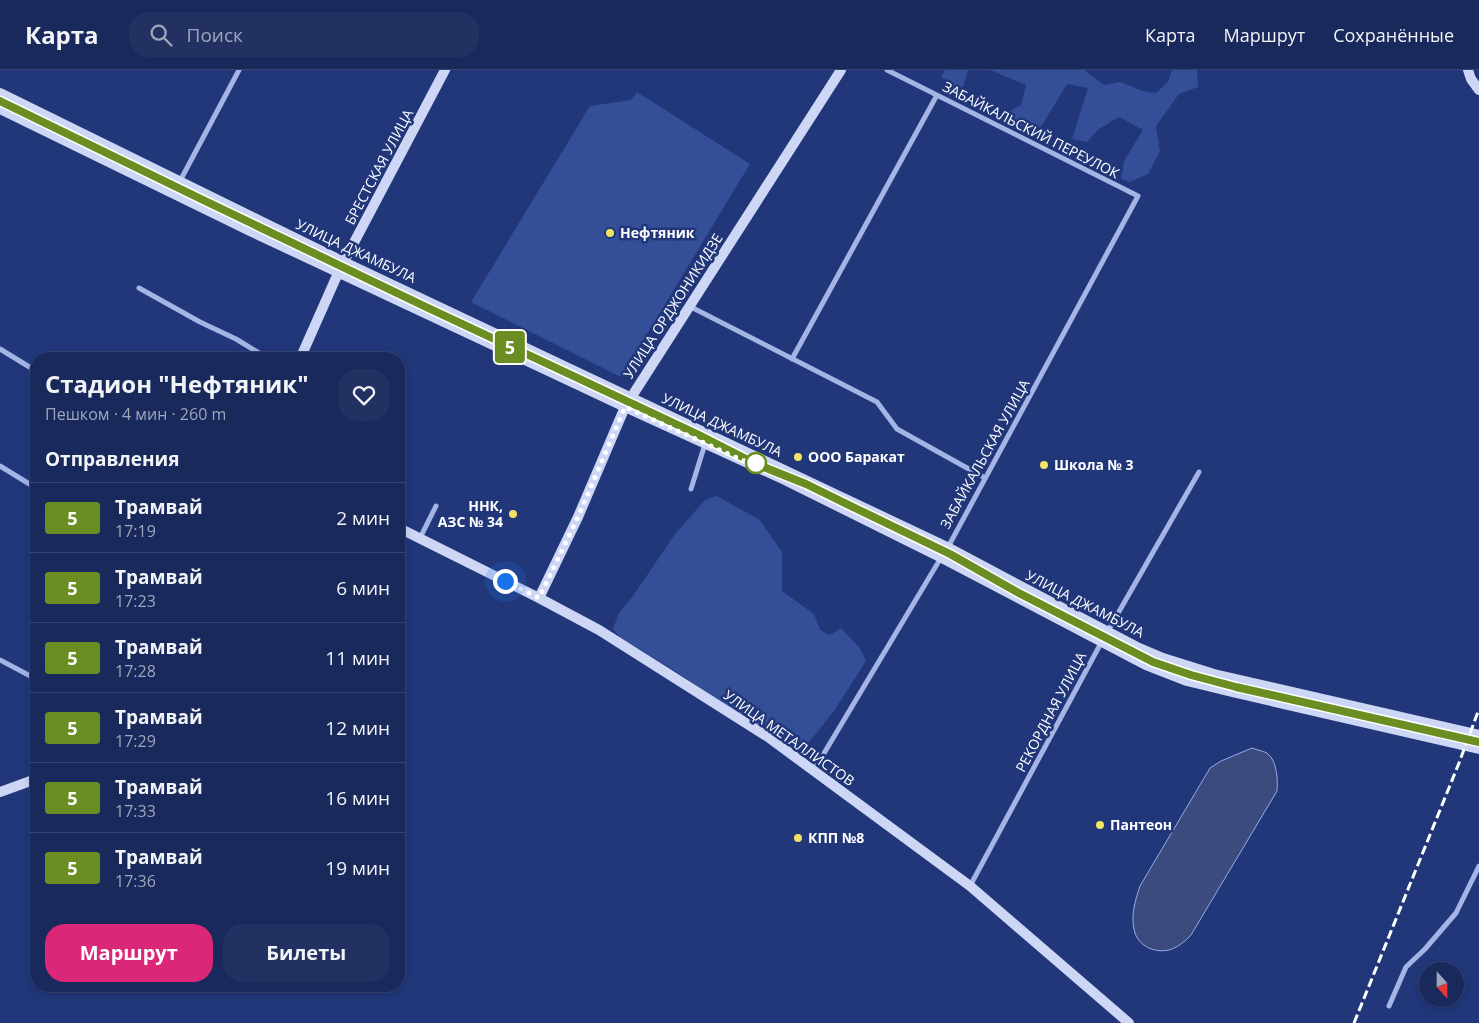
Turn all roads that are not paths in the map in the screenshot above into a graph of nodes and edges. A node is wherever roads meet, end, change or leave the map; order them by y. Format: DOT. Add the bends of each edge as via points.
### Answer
graph roads {
  1 [pos="238,70"];
  2 [pos="446,70"];
  3 [pos="841,70"];
  4 [pos="887,70"];
  5 [pos="1468,70"];
  6 [pos="1479,90"];
  7 [pos="0,93"];
  8 [pos="937,95"];
  9 [pos="0,109"];
  10 [pos="180,181"];
  11 [pos="1138,196"];
  12 [pos="344,262"];
  13 [pos="339,271"];
  14 [pos="139,288"];
  15 [pos="689,306"];
  16 [pos="0,349"];
  17 [pos="257,352"];
  18 [pos="303,352"];
  19 [pos="792,359"];
  20 [pos="30,367"];
  21 [pos="628,403"];
  22 [pos="705,443"];
  23 [pos="0,466"];
  24 [pos="1199,472"];
  25 [pos="985,478"];
  26 [pos="30,484"];
  27 [pos="691,489"];
  28 [pos="436,506"];
  29 [pos="405,531"];
  30 [pos="420,538"];
  31 [pos="947,547"];
  32 [pos="942,558"];
  33 [pos="539,598"];
  34 [pos="1108,631"];
  35 [pos="1101,643"];
  36 [pos="0,660"];
  37 [pos="30,676"];
  38 [pos="1479,735"];
  39 [pos="1479,749"];
  40 [pos="814,770"];
  41 [pos="30,781"];
  42 [pos="0,792"];
  43 [pos="1479,866"];
  44 [pos="970,886"];
  45 [pos="1389,1006"];
  46 [pos="1129,1023"];
  1 -- 10 [label="street"];
  2 -- 12 [label="street, БРЕСТСКАЯ УЛИЦА"];
  3 -- 15 [label="street, УЛИЦА ОРДЖОНИКИДЗЕ"];
  4 -- 8 [label="street, ЗАБАЙКАЛЬСКИЙ ПЕРЕУЛОК"];
  5 -- 6 [label="street"];
  7 -- 10 [label="street, УЛИЦА ДЖАМБУЛА"];
  8 -- 11 [label="street, ЗАБАЙКАЛЬСКИЙ ПЕРЕУЛОК"];
  8 -- 19 [label="street"];
  9 -- 13 [label="street, УЛИЦА ДЖАМБУЛА"];
  10 -- 12 [label="street, УЛИЦА ДЖАМБУЛА"];
  11 -- 25 [label="street, ЗАБАЙКАЛЬСКАЯ УЛИЦА"];
  12 -- 13 [label="street, БРЕСТСКАЯ УЛИЦА"];
  12 -- 21 [label="street, УЛИЦА ДЖАМБУЛА"];
  13 -- 18 [label="street, БРЕСТСКАЯ УЛИЦА"];
  13 -- 21 [label="street, УЛИЦА ДЖАМБУЛА"];
  14 -- 17 [label="street"];
  15 -- 19 [label="street"];
  15 -- 21 [label="street, УЛИЦА ОРДЖОНИКИДЗЕ"];
  16 -- 20 [label="street"];
  19 -- 25 [label="street" via="877,402 897,429"];
  21 -- 22 [label="street, УЛИЦА ДЖАМБУЛА"];
  21 -- 31 [label="street, УЛИЦА ДЖАМБУЛА" via="830,490"];
  21 -- 33 [label="street, УЛИЦА ОРДЖОНИКИДЗЕ"];
  22 -- 27 [label="street"];
  22 -- 32 [label="street, УЛИЦА ДЖАМБУЛА"];
  23 -- 26 [label="street"];
  24 -- 34 [label="street, РЕКОРДНАЯ УЛИЦА"];
  25 -- 31 [label="street, ЗАБАЙКАЛЬСКАЯ УЛИЦА"];
  28 -- 30 [label="street"];
  29 -- 30 [label="street, УЛИЦА МЕТАЛЛИСТОВ"];
  30 -- 33 [label="street, УЛИЦА МЕТАЛЛИСТОВ"];
  31 -- 32 [label="street, ЗАБАЙКАЛЬСКАЯ УЛИЦА"];
  31 -- 34 [label="street, УЛИЦА ДЖАМБУЛА"];
  32 -- 35 [label="street, УЛИЦА ДЖАМБУЛА"];
  32 -- 40 [label="street, ЗАБАЙКАЛЬСКАЯ УЛИЦА"];
  33 -- 40 [label="street, УЛИЦА МЕТАЛЛИСТОВ" via="648,660"];
  34 -- 35 [label="street, РЕКОРДНАЯ УЛИЦА"];
  34 -- 38 [label="street, УЛИЦА ДЖАМБУЛА" via="1163,658 1214,674"];
  35 -- 39 [label="street, УЛИЦА ДЖАМБУЛА" via="1187,681"];
  35 -- 44 [label="street, РЕКОРДНАЯ УЛИЦА"];
  36 -- 37 [label="street"];
  40 -- 44 [label="street, УЛИЦА МЕТАЛЛИСТОВ"];
  41 -- 42 [label="street"];
  43 -- 45 [label="street" via="1456,913 1406,967"];
  44 -- 46 [label="street, УЛИЦА МЕТАЛЛИСТОВ"];
}
